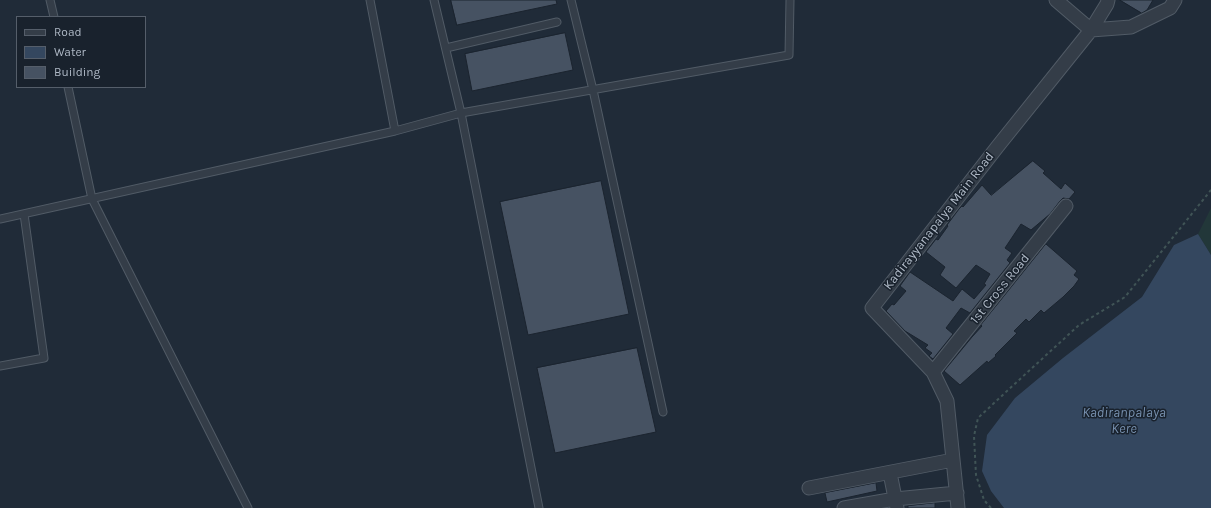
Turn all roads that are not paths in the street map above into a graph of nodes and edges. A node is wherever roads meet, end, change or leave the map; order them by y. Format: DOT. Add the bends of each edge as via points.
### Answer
graph roads {
  1 [pos="50,0"];
  2 [pos="370,0"];
  3 [pos="434,0"];
  4 [pos="571,0"];
  5 [pos="790,0"];
  6 [pos="1056,0"];
  7 [pos="1108,0"];
  8 [pos="1175,0"];
  9 [pos="54,16"];
  10 [pos="557,22"];
  11 [pos="1090,30"];
  12 [pos="446,48"];
  13 [pos="68,88"];
  14 [pos="593,90"];
  15 [pos="461,114"];
  16 [pos="395,131"];
  17 [pos="92,199"];
  18 [pos="1066,206"];
  19 [pos="24,214"];
  20 [pos="0,220"];
  21 [pos="0,366"];
  22 [pos="933,372"];
  23 [pos="663,412"];
  24 [pos="953,460"];
  25 [pos="890,473"];
  26 [pos="809,488"];
  27 [pos="957,493"];
  28 [pos="896,503"];
  29 [pos="248,508"];
  30 [pos="539,508"];
  31 [pos="844,508"];
  32 [pos="958,508"];
  1 -- 9 [label="lane"];
  2 -- 16 [label="lane"];
  3 -- 12 [label="lane"];
  4 -- 14 [label="lane"];
  5 -- 14 [label="lane" via="789,55"];
  6 -- 11 [label="street"];
  7 -- 11 [label="street"];
  8 -- 11 [label="street" via="1170,8 1131,27"];
  10 -- 12 [label="lane"];
  11 -- 22 [label="street, Kadirayyanapalya Main Road" via="872,308"];
  12 -- 15 [label="lane"];
  13 -- 17 [label="lane"];
  14 -- 15 [label="lane"];
  14 -- 23 [label="lane"];
  15 -- 16 [label="lane"];
  15 -- 30 [label="lane"];
  16 -- 17 [label="lane"];
  17 -- 19 [label="lane"];
  17 -- 29 [label="lane"];
  18 -- 22 [label="street, 1st Cross Road"];
  19 -- 20 [label="lane"];
  19 -- 21 [label="lane" via="44,358"];
  22 -- 24 [label="street, Kadirayyanapalya Main Road" via="947,401"];
  24 -- 25 [label="street"];
  24 -- 27 [label="street, Kadirayyanapalya Main Road"];
  25 -- 26 [label="street"];
  25 -- 28 [label="street"];
  27 -- 28 [label="street"];
  27 -- 32 [label="street, Kadirayyanapalya Main Road"];
  28 -- 31 [label="street"];
}
